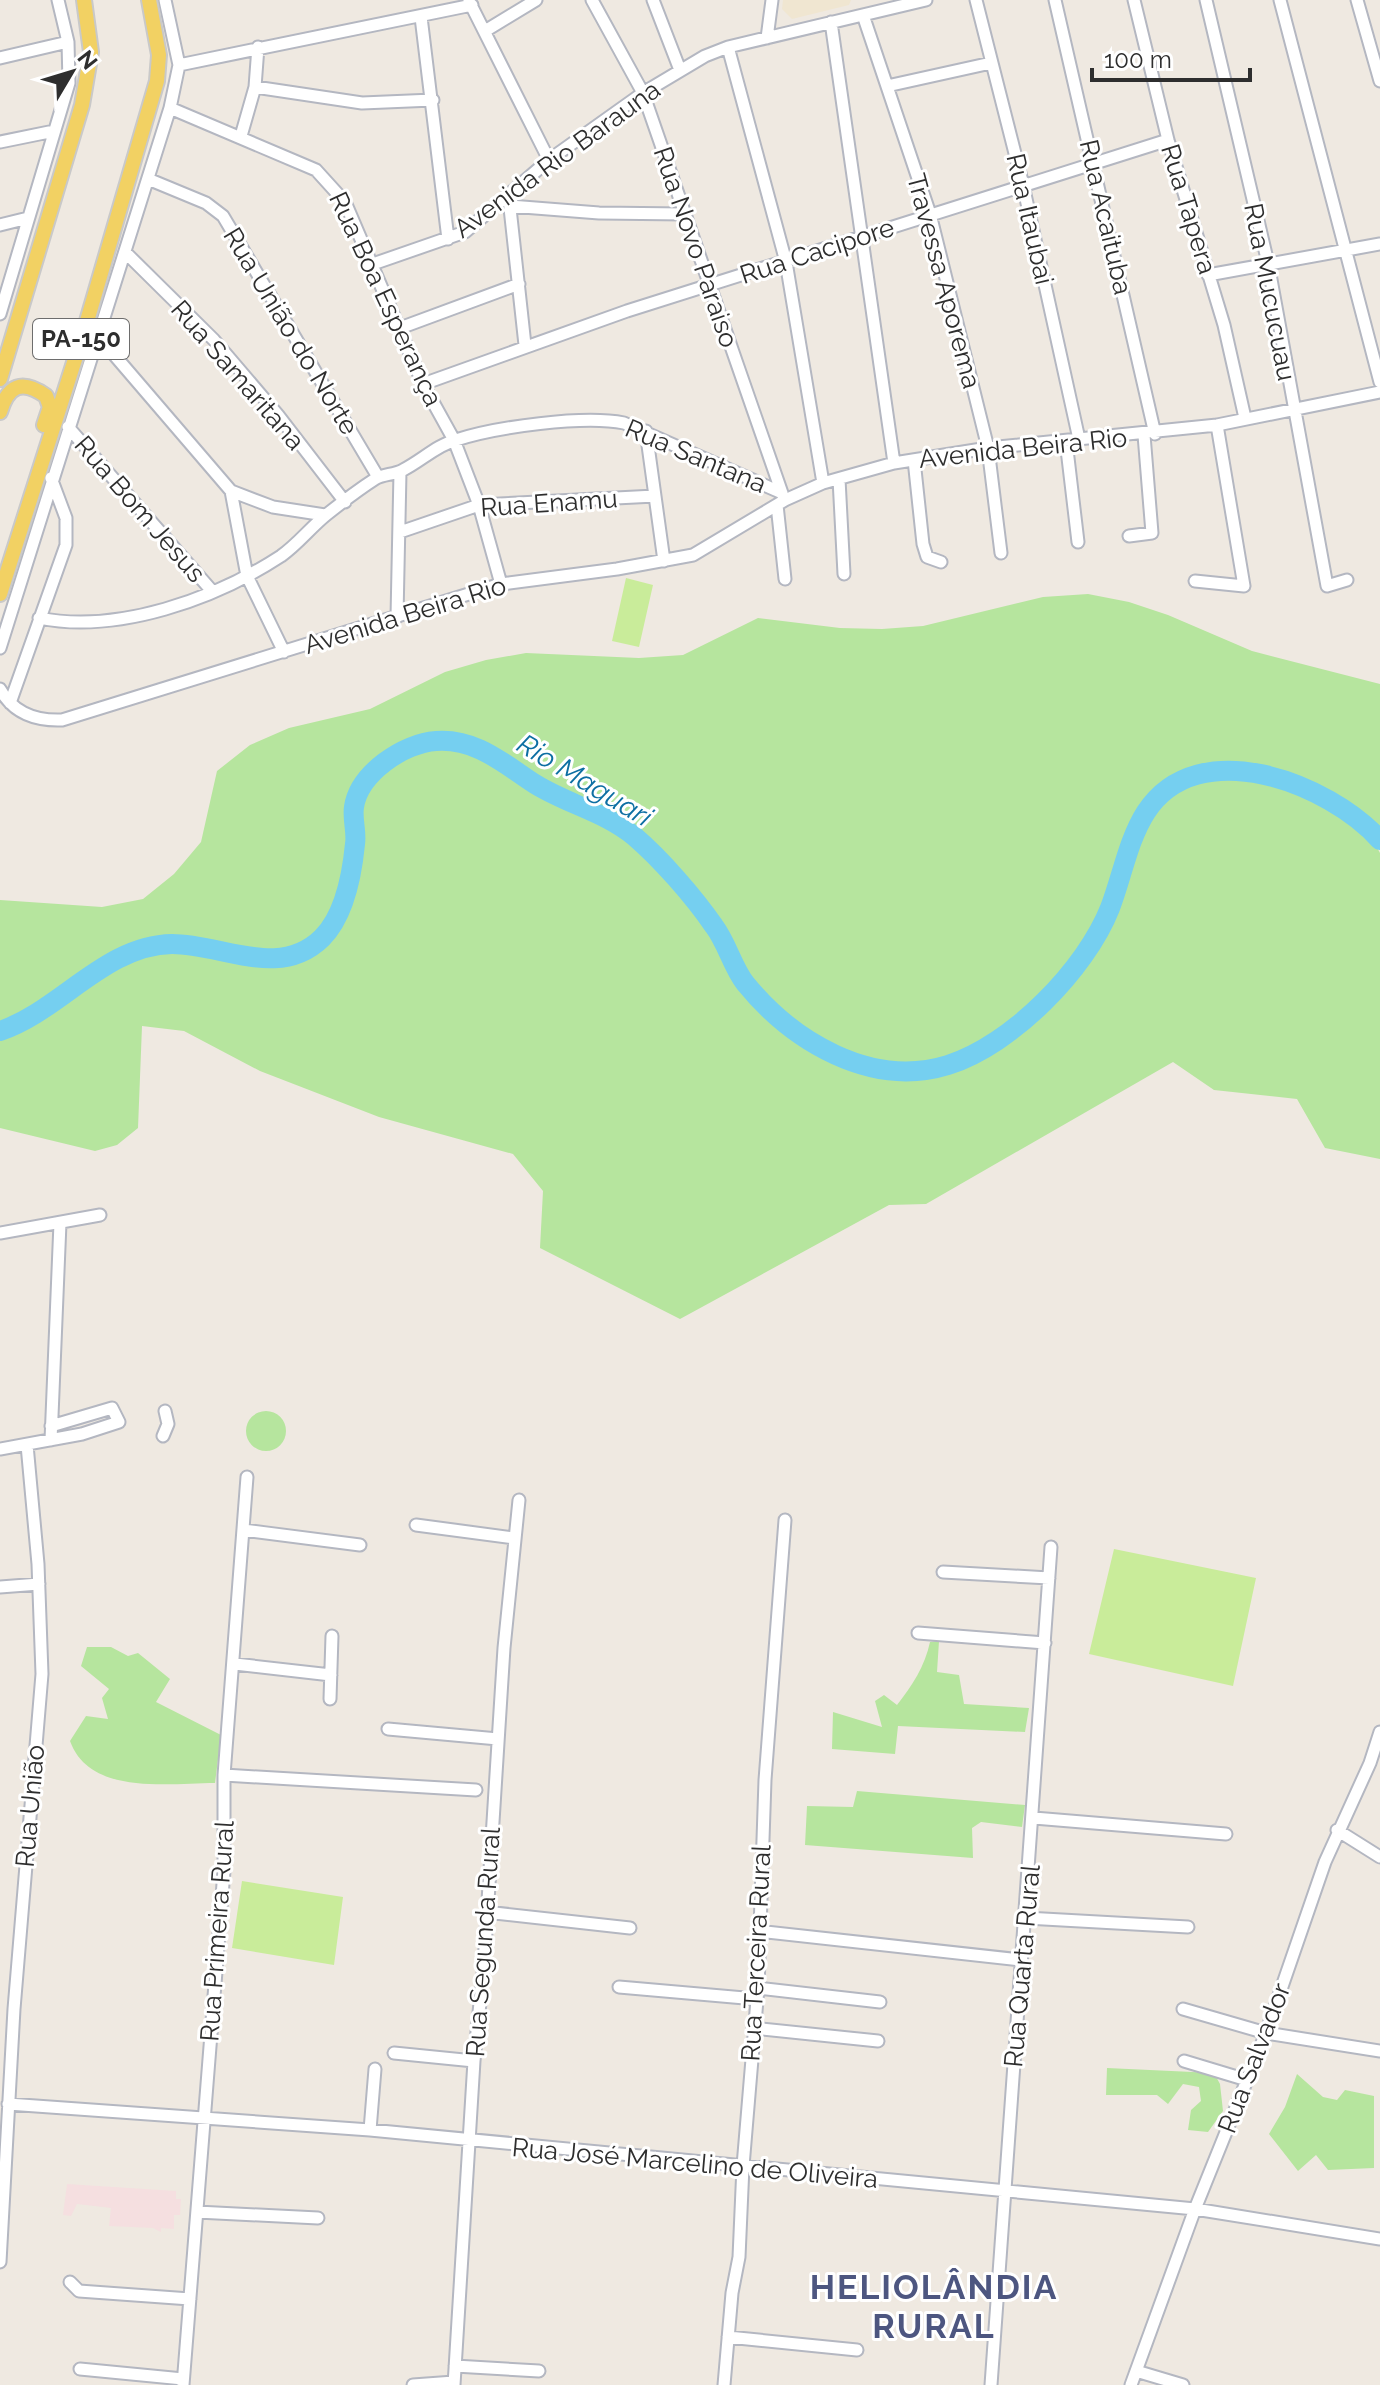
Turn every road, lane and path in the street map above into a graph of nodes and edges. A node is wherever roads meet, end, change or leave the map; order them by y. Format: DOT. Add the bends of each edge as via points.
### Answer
graph roads {
  1 [pos="58,0"];
  2 [pos="84,0"];
  3 [pos="149,0"];
  4 [pos="165,0"];
  5 [pos="536,0"];
  6 [pos="592,0"];
  7 [pos="653,0"];
  8 [pos="772,0"];
  9 [pos="926,0"];
  10 [pos="976,0"];
  11 [pos="1055,0"];
  12 [pos="1134,0"];
  13 [pos="1206,0"];
  14 [pos="1280,0"];
  15 [pos="1357,0"];
  16 [pos="470,2"];
  17 [pos="863,15"];
  18 [pos="421,17"];
  19 [pos="831,22"];
  20 [pos="485,31"];
  21 [pos="767,38"];
  22 [pos="68,42"];
  23 [pos="258,47"];
  24 [pos="728,47"];
  25 [pos="0,58"];
  26 [pos="991,63"];
  27 [pos="179,65"];
  28 [pos="680,70"];
  29 [pos="1380,81"];
  30 [pos="887,86"];
  31 [pos="255,87"];
  32 [pos="643,93"];
  33 [pos="433,100"];
  34 [pos="170,108"];
  35 [pos="54,131"];
  36 [pos="241,136"];
  37 [pos="1168,140"];
  38 [pos="0,142"];
  39 [pos="549,160"];
  40 [pos="1094,163"];
  41 [pos="148,179"];
  42 [pos="1023,185"];
  43 [pos="509,202"];
  44 [pos="684,214"];
  45 [pos="930,214"];
  46 [pos="28,218"];
  47 [pos="0,225"];
  48 [pos="448,239"];
  49 [pos="862,240"];
  50 [pos="1380,244"];
  51 [pos="125,252"];
  52 [pos="1346,252"];
  53 [pos="786,262"];
  54 [pos="1268,263"];
  55 [pos="370,265"];
  56 [pos="1208,275"];
  57 [pos="519,284"];
  58 [pos="708,286"];
  59 [pos="0,313"];
  60 [pos="400,328"];
  61 [pos="98,336"];
  62 [pos="525,345"];
  63 [pos="0,379"];
  64 [pos="1380,382"];
  65 [pos="423,384"];
  66 [pos="1380,392"];
  67 [pos="1293,409"];
  68 [pos="0,412"];
  69 [pos="1245,418"];
  70 [pos="1217,425"];
  71 [pos="68,427"];
  72 [pos="646,431"];
  73 [pos="1150,434"];
  74 [pos="454,440"];
  75 [pos="1072,440"];
  76 [pos="988,448"];
  77 [pos="914,460"];
  78 [pos="894,463"];
  79 [pos="400,472"];
  80 [pos="51,477"];
  81 [pos="378,477"];
  82 [pos="839,479"];
  83 [pos="823,483"];
  84 [pos="231,491"];
  85 [pos="655,496"];
  86 [pos="781,500"];
  87 [pos="345,502"];
  88 [pos="479,505"];
  89 [pos="325,515"];
  90 [pos="400,532"];
  91 [pos="1129,536"];
  92 [pos="1078,542"];
  93 [pos="13,552"];
  94 [pos="1001,553"];
  95 [pos="664,561"];
  96 [pos="941,562"];
  97 [pos="844,574"];
  98 [pos="247,576"];
  99 [pos="785,579"];
  100 [pos="1347,580"];
  101 [pos="1195,581"];
  102 [pos="501,584"];
  103 [pos="212,591"];
  104 [pos="4,600"];
  105 [pos="397,617"];
  106 [pos="39,618"];
  107 [pos="0,648"];
  108 [pos="284,652"];
  109 [pos="0,689"];
  110 [pos="10,703"];
  111 [pos="100,1215"];
  112 [pos="60,1223"];
  113 [pos="0,1233"];
  114 [pos="165,1411"];
  115 [pos="51,1426"];
  116 [pos="163,1436"];
  117 [pos="51,1440"];
  118 [pos="27,1445"];
  119 [pos="0,1449"];
  120 [pos="247,1477"];
  121 [pos="519,1500"];
  122 [pos="785,1520"];
  123 [pos="416,1525"];
  124 [pos="243,1530"];
  125 [pos="517,1536"];
  126 [pos="360,1545"];
  127 [pos="1051,1547"];
  128 [pos="943,1572"];
  129 [pos="1049,1578"];
  130 [pos="39,1584"];
  131 [pos="0,1587"];
  132 [pos="918,1633"];
  133 [pos="332,1636"];
  134 [pos="1045,1643"];
  135 [pos="235,1664"];
  136 [pos="331,1675"];
  137 [pos="330,1699"];
  138 [pos="388,1729"];
  139 [pos="1380,1732"];
  140 [pos="498,1739"];
  141 [pos="224,1775"];
  142 [pos="476,1790"];
  143 [pos="1034,1818"];
  144 [pos="1337,1830"];
  145 [pos="1226,1834"];
  146 [pos="1380,1857"];
  147 [pos="486,1912"];
  148 [pos="1026,1918"];
  149 [pos="1188,1927"];
  150 [pos="630,1928"];
  151 [pos="758,1931"];
  152 [pos="1021,1960"];
  153 [pos="619,1987"];
  154 [pos="757,1994"];
  155 [pos="880,2002"];
  156 [pos="1183,2009"];
  157 [pos="753,2028"];
  158 [pos="1266,2033"];
  159 [pos="878,2041"];
  160 [pos="1380,2051"];
  161 [pos="394,2053"];
  162 [pos="474,2061"];
  163 [pos="1184,2061"];
  164 [pos="375,2069"];
  165 [pos="1247,2080"];
  166 [pos="8,2104"];
  167 [pos="203,2118"];
  168 [pos="375,2133"];
  169 [pos="470,2141"];
  170 [pos="743,2166"];
  171 [pos="1003,2191"];
  172 [pos="1195,2209"];
  173 [pos="197,2212"];
  174 [pos="318,2218"];
  175 [pos="1380,2239"];
  176 [pos="0,2262"];
  177 [pos="70,2282"];
  178 [pos="190,2299"];
  179 [pos="728,2337"];
  180 [pos="857,2350"];
  181 [pos="455,2366"];
  182 [pos="80,2369"];
  183 [pos="539,2371"];
  184 [pos="1136,2371"];
  185 [pos="183,2382"];
  186 [pos="454,2383"];
  187 [pos="413,2385"];
  188 [pos="724,2385"];
  189 [pos="991,2385"];
  190 [pos="1131,2385"];
  191 [pos="1183,2385"];
  1 -- 22 [label="street"];
  2 -- 63 [label="main road, PA-150" via="91,52 82,105"];
  3 -- 93 [label="main road, PA-150" via="159,55 157,81"];
  4 -- 27 [label="street"];
  5 -- 20 [label="street"];
  6 -- 32 [label="street, Rua Novo Paraiso"];
  7 -- 28 [label="street"];
  8 -- 21 [label="street"];
  9 -- 17 [label="street, Avenida Rio Barauna"];
  10 -- 26 [label="street, Rua Itaubai"];
  11 -- 40 [label="street, Rua Acaituba"];
  12 -- 37 [label="street, Rua Tapera"];
  13 -- 54 [label="street, Rua Mucucuau"];
  14 -- 52 [label="street"];
  15 -- 29 [label="street"];
  16 -- 18 [label="street"];
  16 -- 20 [label="street"];
  17 -- 19 [label="street, Avenida Rio Barauna"];
  17 -- 30 [label="street, Travessa Aporema"];
  18 -- 23 [label="street"];
  18 -- 33 [label="street"];
  19 -- 21 [label="street, Avenida Rio Barauna"];
  19 -- 49 [label="street"];
  20 -- 39 [label="street"];
  21 -- 24 [label="street, Avenida Rio Barauna"];
  22 -- 25 [label="street"];
  22 -- 35 [label="street" via="69,83"];
  23 -- 27 [label="street"];
  23 -- 31 [label="street"];
  24 -- 28 [label="street, Avenida Rio Barauna"];
  24 -- 53 [label="street"];
  26 -- 30 [label="street"];
  26 -- 42 [label="street, Rua Itaubai"];
  27 -- 34 [label="street"];
  28 -- 32 [label="street, Avenida Rio Barauna"];
  30 -- 45 [label="street, Travessa Aporema"];
  31 -- 33 [label="street" via="362,103"];
  31 -- 36 [label="street"];
  32 -- 39 [label="street, Avenida Rio Barauna"];
  32 -- 44 [label="street, Rua Novo Paraiso"];
  33 -- 48 [label="street"];
  34 -- 36 [label="street, Rua Boa Esperança"];
  34 -- 41 [label="street"];
  35 -- 38 [label="street"];
  35 -- 46 [label="street"];
  36 -- 55 [label="street, Rua Boa Esperança" via="326,177 345,202"];
  37 -- 40 [label="street, Rua Cacipore"];
  37 -- 56 [label="street, Rua Tapera"];
  39 -- 43 [label="street, Avenida Rio Barauna"];
  40 -- 42 [label="street, Rua Cacipore"];
  40 -- 73 [label="street, Rua Acaituba"];
  41 -- 51 [label="street"];
  41 -- 81 [label="street, Rua União do Norte" via="206,203 223,216"];
  42 -- 45 [label="street, Rua Cacipore"];
  42 -- 75 [label="street, Rua Itaubai"];
  43 -- 44 [label="street" via="599,213"];
  43 -- 48 [label="street, Avenida Rio Barauna"];
  43 -- 57 [label="street"];
  44 -- 58 [label="street, Rua Novo Paraiso"];
  45 -- 49 [label="street, Rua Cacipore"];
  45 -- 76 [label="street, Travessa Aporema"];
  46 -- 47 [label="street"];
  46 -- 59 [label="street"];
  48 -- 55 [label="street, Avenida Rio Barauna"];
  49 -- 53 [label="street, Rua Cacipore"];
  49 -- 78 [label="street"];
  50 -- 52 [label="street"];
  51 -- 61 [label="street"];
  51 -- 87 [label="street, Rua Samaritana" via="214,340"];
  52 -- 54 [label="street"];
  52 -- 64 [label="street"];
  53 -- 58 [label="street, Rua Cacipore"];
  53 -- 83 [label="street"];
  54 -- 56 [label="street"];
  54 -- 67 [label="street, Rua Mucucuau"];
  55 -- 60 [label="street, Rua Boa Esperança"];
  56 -- 69 [label="street, Rua Tapera"];
  57 -- 60 [label="street"];
  57 -- 62 [label="street"];
  58 -- 62 [label="street, Rua Cacipore"];
  58 -- 86 [label="street, Rua Novo Paraiso"];
  60 -- 65 [label="street, Rua Boa Esperança"];
  61 -- 71 [label="street"];
  61 -- 84 [label="street"];
  62 -- 65 [label="street, Rua Cacipore"];
  65 -- 74 [label="street, Rua Boa Esperança"];
  66 -- 67 [label="street, Avenida Beira Rio"];
  67 -- 69 [label="street, Avenida Beira Rio"];
  67 -- 100 [label="street, Rua Mucucuau" via="1327,586"];
  68 -- 93 [label="main road" via="6,394 16,386 36,389 50,407 13,532"];
  69 -- 70 [label="street, Avenida Beira Rio"];
  70 -- 73 [label="street, Avenida Beira Rio"];
  70 -- 101 [label="street" via="1244,586"];
  71 -- 80 [label="street"];
  71 -- 103 [label="street, Rua Bom Jesus"];
  72 -- 74 [label="street, Rua Santana" via="607,420"];
  72 -- 85 [label="street"];
  72 -- 86 [label="street, Rua Santana"];
  73 -- 75 [label="street, Avenida Beira Rio"];
  73 -- 91 [label="street, Rua Acaituba" via="1152,533"];
  74 -- 79 [label="street, Rua Santana"];
  74 -- 88 [label="street, Rua Boa Esperança"];
  75 -- 76 [label="street, Avenida Beira Rio"];
  75 -- 92 [label="street, Rua Itaubai"];
  76 -- 77 [label="street, Avenida Beira Rio"];
  76 -- 94 [label="street, Travessa Aporema"];
  77 -- 78 [label="street, Avenida Beira Rio"];
  77 -- 96 [label="street" via="923,544 927,557"];
  78 -- 82 [label="street, Avenida Beira Rio"];
  79 -- 81 [label="street, Rua Santana"];
  79 -- 90 [label="street"];
  80 -- 104 [label="street"];
  80 -- 106 [label="street" via="68,533"];
  81 -- 87 [label="street, Rua Santana"];
  82 -- 83 [label="street, Avenida Beira Rio"];
  82 -- 97 [label="street"];
  83 -- 86 [label="street, Avenida Beira Rio"];
  84 -- 89 [label="street" via="273,507"];
  84 -- 98 [label="street"];
  85 -- 88 [label="street, Rua Enamu"];
  85 -- 95 [label="street"];
  86 -- 95 [label="street, Avenida Beira Rio" via="693,555"];
  86 -- 99 [label="street, Rua Novo Paraiso"];
  87 -- 89 [label="street, Rua Santana"];
  88 -- 90 [label="street, Rua Enamu"];
  88 -- 102 [label="street, Rua Boa Esperança"];
  89 -- 98 [label="street, Rua Santana" via="301,540"];
  90 -- 105 [label="street"];
  93 -- 104 [label="main road, PA-150"];
  95 -- 102 [label="street, Avenida Beira Rio"];
  98 -- 103 [label="street, Rua Santana"];
  98 -- 108 [label="street"];
  102 -- 105 [label="street, Avenida Beira Rio"];
  103 -- 106 [label="street, Rua Santana" via="146,613 64,623"];
  104 -- 107 [label="street"];
  105 -- 108 [label="street, Avenida Beira Rio"];
  106 -- 110 [label="street"];
  108 -- 110 [label="street, Avenida Beira Rio" via="62,720 37,719"];
  109 -- 110 [label="street, Avenida Beira Rio"];
  111 -- 112 [label="street"];
  112 -- 113 [label="street"];
  112 -- 115 [label="street"];
  114 -- 116 [label="street" via="168,1424"];
  115 -- 117 [label="street"];
  115 -- 117 [label="street" via="112,1408 119,1422"];
  117 -- 118 [label="street"];
  118 -- 119 [label="street"];
  118 -- 130 [label="street, Rua União"];
  120 -- 124 [label="street, Rua Primeira Rural"];
  121 -- 125 [label="street, Rua Segunda Rural"];
  122 -- 151 [label="street, Rua Terceira Rural" via="785,1573 772,1622"];
  123 -- 125 [label="street"];
  124 -- 126 [label="street"];
  124 -- 135 [label="street, Rua Primeira Rural"];
  125 -- 140 [label="street, Rua Segunda Rural"];
  127 -- 129 [label="street, Rua Quarta Rural"];
  128 -- 129 [label="street"];
  129 -- 134 [label="street, Rua Quarta Rural"];
  130 -- 131 [label="street"];
  130 -- 166 [label="street, Rua União" via="42,1674"];
  132 -- 134 [label="street"];
  133 -- 136 [label="street"];
  134 -- 143 [label="street, Rua Quarta Rural"];
  135 -- 136 [label="street"];
  135 -- 141 [label="street, Rua Primeira Rural"];
  136 -- 137 [label="street"];
  138 -- 140 [label="street"];
  139 -- 144 [label="street, Rua Salvador"];
  140 -- 147 [label="street, Rua Segunda Rural"];
  141 -- 142 [label="street"];
  141 -- 167 [label="street, Rua Primeira Rural" via="224,1871"];
  143 -- 145 [label="street"];
  143 -- 148 [label="street, Rua Quarta Rural"];
  144 -- 146 [label="street"];
  144 -- 158 [label="street, Rua Salvador"];
  147 -- 150 [label="street"];
  147 -- 162 [label="street, Rua Segunda Rural"];
  148 -- 149 [label="street"];
  148 -- 152 [label="street, Rua Quarta Rural"];
  151 -- 152 [label="street"];
  151 -- 154 [label="street, Rua Terceira Rural"];
  152 -- 171 [label="street, Rua Quarta Rural"];
  153 -- 154 [label="street"];
  154 -- 155 [label="street"];
  154 -- 157 [label="street, Rua Terceira Rural"];
  156 -- 158 [label="street"];
  157 -- 159 [label="street"];
  157 -- 170 [label="street, Rua Terceira Rural"];
  158 -- 160 [label="street"];
  158 -- 165 [label="street, Rua Salvador"];
  161 -- 162 [label="street"];
  162 -- 169 [label="street, Rua Segunda Rural"];
  163 -- 165 [label="street"];
  164 -- 168 [label="street"];
  165 -- 172 [label="street, Rua Salvador"];
  166 -- 167 [label="street, Rua José Marcelino de Oliveira"];
  166 -- 176 [label="street, Rua União"];
  167 -- 168 [label="street, Rua José Marcelino de Oliveira"];
  167 -- 173 [label="street, Rua Primeira Rural"];
  168 -- 169 [label="street, Rua José Marcelino de Oliveira"];
  169 -- 170 [label="street, Rua José Marcelino de Oliveira"];
  169 -- 181 [label="street, Rua Segunda Rural"];
  170 -- 171 [label="street, Rua José Marcelino de Oliveira"];
  170 -- 179 [label="street, Rua Terceira Rural"];
  171 -- 172 [label="street, Rua José Marcelino de Oliveira"];
  171 -- 189 [label="street, Rua Quarta Rural"];
  172 -- 175 [label="street, Rua José Marcelino de Oliveira"];
  172 -- 184 [label="street, Rua Salvador"];
  173 -- 174 [label="street"];
  173 -- 178 [label="street, Rua Primeira Rural"];
  177 -- 178 [label="street" via="79,2291"];
  178 -- 185 [label="street, Rua Primeira Rural"];
  179 -- 180 [label="street"];
  179 -- 188 [label="street, Rua Terceira Rural"];
  181 -- 183 [label="street"];
  181 -- 186 [label="street, Rua Segunda Rural"];
  182 -- 185 [label="street"];
  184 -- 190 [label="street, Rua Salvador"];
  184 -- 191 [label="street"];
  186 -- 187 [label="street"];
}
